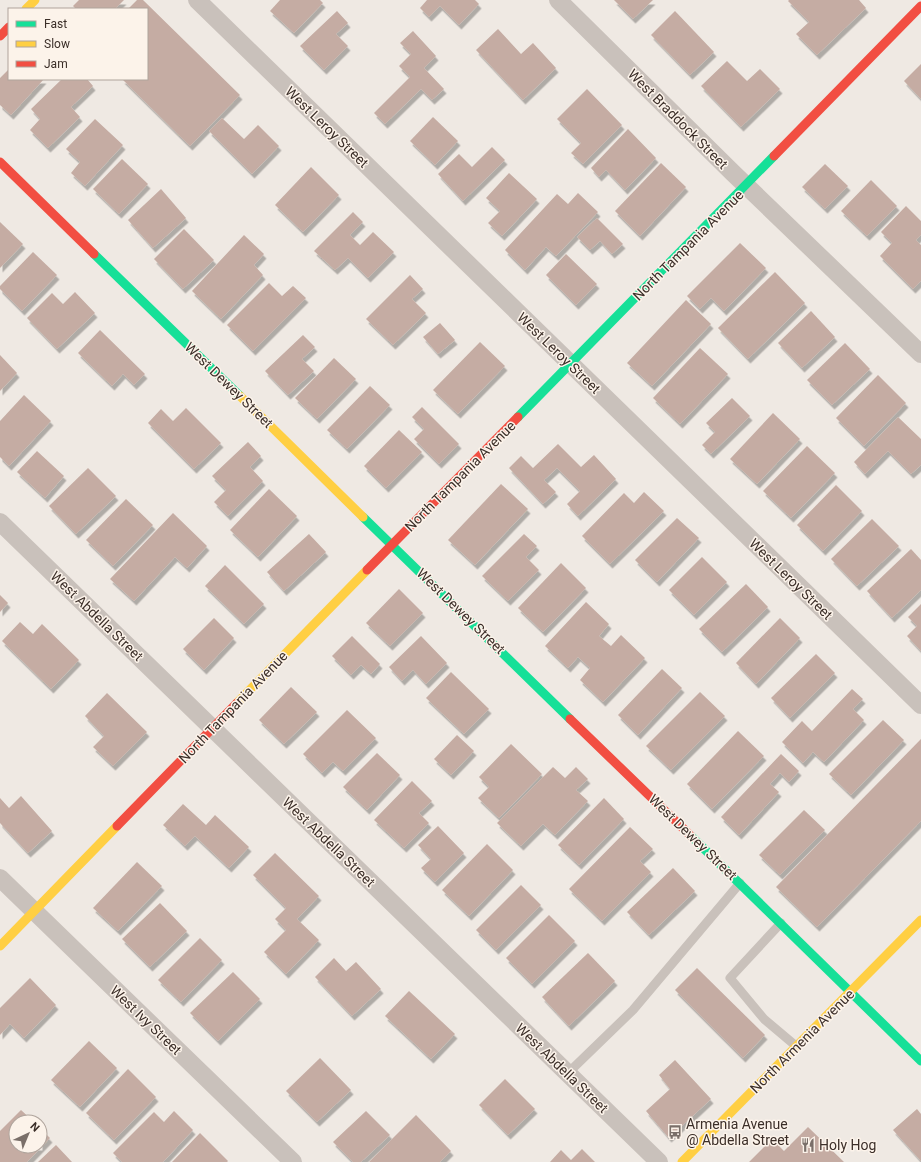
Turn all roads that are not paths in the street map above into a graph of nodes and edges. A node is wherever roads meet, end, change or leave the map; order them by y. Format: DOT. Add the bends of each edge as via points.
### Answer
graph roads {
  1 [pos="35,0"];
  2 [pos="197,0"];
  3 [pos="558,0"];
  4 [pos="921,6"];
  5 [pos="27,8"];
  6 [pos="8,28"];
  7 [pos="0,36"];
  8 [pos="0,162"];
  9 [pos="746,186"];
  10 [pos="921,354"];
  11 [pos="570,364"];
  12 [pos="0,522"];
  13 [pos="393,544"];
  14 [pos="921,705"];
  15 [pos="212,728"];
  16 [pos="0,878"];
  17 [pos="740,883"];
  18 [pos="35,911"];
  19 [pos="921,920"];
  20 [pos="781,924"];
  21 [pos="0,946"];
  22 [pos="851,991"];
  23 [pos="796,1046"];
  24 [pos="921,1061"];
  25 [pos="568,1073"];
  26 [pos="293,1162"];
  27 [pos="659,1162"];
  28 [pos="682,1162"];
  1 -- 5 [label="street"];
  2 -- 11 [label="street, West Leroy Street"];
  3 -- 9 [label="street, West Braddock Street"];
  4 -- 9 [label="street, North Tampania Avenue"];
  6 -- 7 [label="street"];
  8 -- 13 [label="street, West Dewey Street"];
  9 -- 10 [label="street, West Braddock Street"];
  9 -- 11 [label="street, North Tampania Avenue"];
  11 -- 13 [label="street, North Tampania Avenue"];
  11 -- 14 [label="street, West Leroy Street"];
  12 -- 15 [label="street, West Abdella Street"];
  13 -- 15 [label="street, North Tampania Avenue"];
  13 -- 17 [label="street, West Dewey Street"];
  15 -- 18 [label="street, North Tampania Avenue"];
  15 -- 25 [label="street, West Abdella Street"];
  16 -- 18 [label="street, West Ivy Street"];
  17 -- 20 [label="street, West Dewey Street"];
  17 -- 25 [label="lane" via="633,1010"];
  18 -- 21 [label="street, North Tampania Avenue"];
  18 -- 26 [label="street, West Ivy Street"];
  19 -- 22 [label="street, North Armenia Avenue"];
  20 -- 22 [label="street, West Dewey Street"];
  20 -- 23 [label="lane" via="730,978 764,1019"];
  22 -- 23 [label="street, North Armenia Avenue"];
  22 -- 24 [label="street, West Dewey Street"];
  23 -- 28 [label="street, North Armenia Avenue"];
  25 -- 27 [label="street, West Abdella Street"];
}
